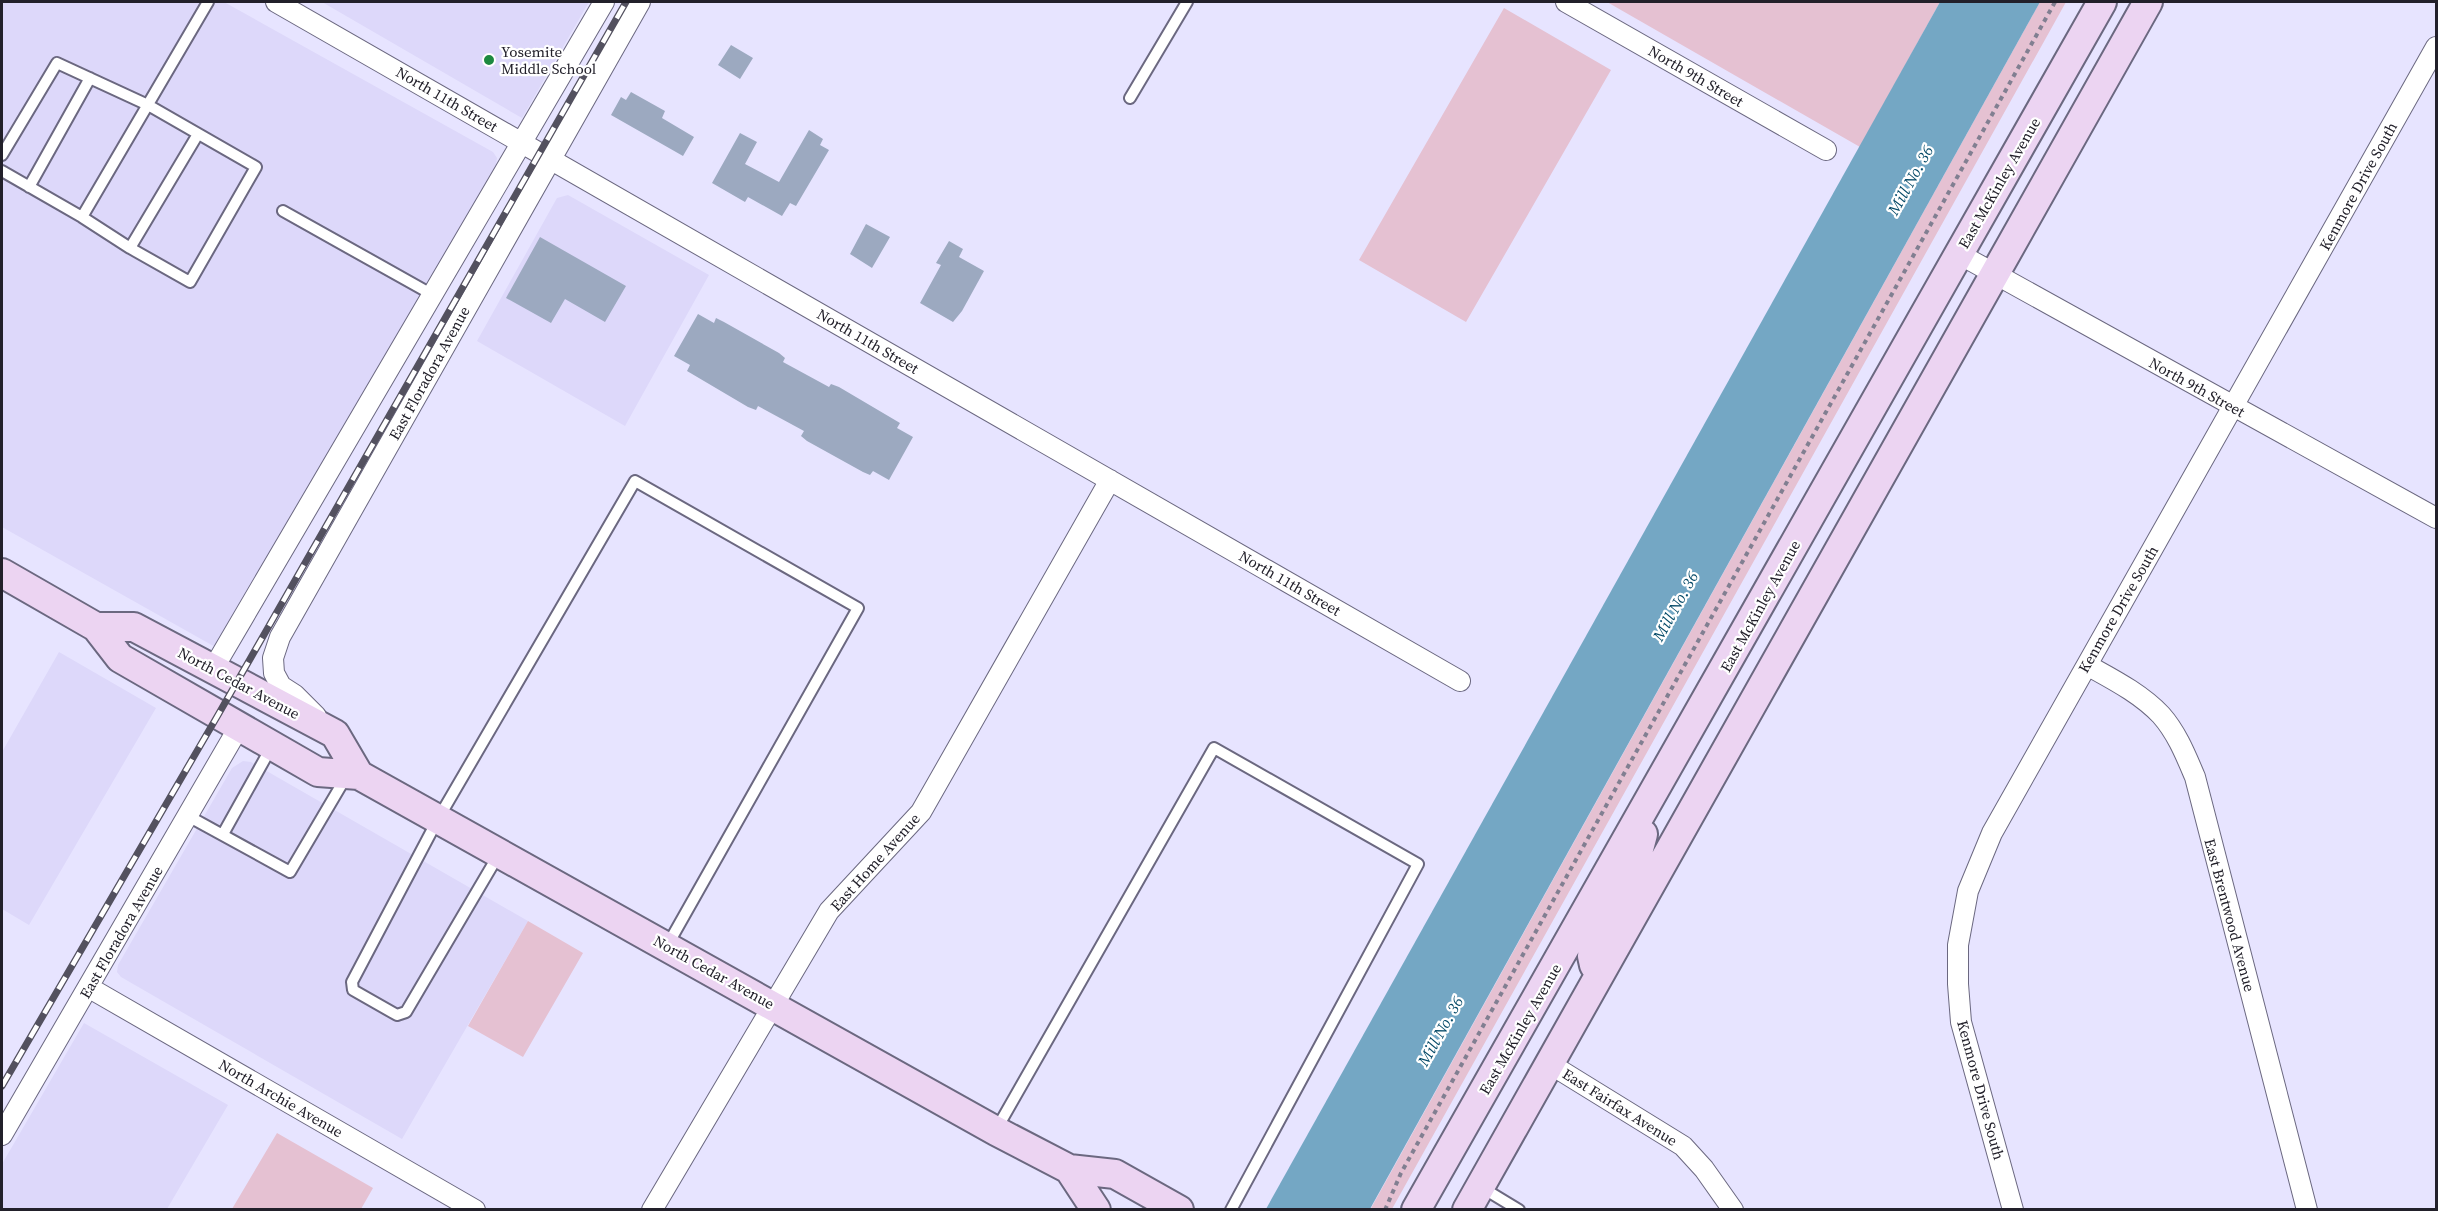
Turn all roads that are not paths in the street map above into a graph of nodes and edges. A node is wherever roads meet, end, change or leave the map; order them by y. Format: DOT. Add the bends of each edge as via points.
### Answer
graph roads {
  1 [pos="208,2"];
  2 [pos="276,2"];
  3 [pos="604,2"];
  4 [pos="640,2"];
  5 [pos="1187,2"];
  6 [pos="1566,2"];
  7 [pos="2102,2"];
  8 [pos="2148,2"];
  9 [pos="2436,47"];
  10 [pos="90,78"];
  11 [pos="1130,98"];
  12 [pos="148,105"];
  13 [pos="198,134"];
  14 [pos="522,142"];
  15 [pos="1826,150"];
  16 [pos="2,155"];
  17 [pos="550,158"];
  18 [pos="2,171"];
  19 [pos="29,187"];
  20 [pos="283,211"];
  21 [pos="82,217"];
  22 [pos="130,248"];
  23 [pos="1959,254"];
  24 [pos="1995,274"];
  25 [pos="433,295"];
  26 [pos="2233,407"];
  27 [pos="1110,480"];
  28 [pos="2436,518"];
  29 [pos="2,573"];
  30 [pos="96,627"];
  31 [pos="2087,665"];
  32 [pos="213,669"];
  33 [pos="1460,681"];
  34 [pos="239,727"];
  35 [pos="335,734"];
  36 [pos="272,746"];
  37 [pos="353,775"];
  38 [pos="1654,795"];
  39 [pos="188,816"];
  40 [pos="438,819"];
  41 [pos="223,834"];
  42 [pos="499,853"];
  43 [pos="667,946"];
  44 [pos="1600,974"];
  45 [pos="88,987"];
  46 [pos="773,1005"];
  47 [pos="1550,1064"];
  48 [pos="996,1131"];
  49 [pos="2,1135"];
  50 [pos="1069,1169"];
  51 [pos="1474,1198"];
  52 [pos="475,1209"];
  53 [pos="652,1209"];
  54 [pos="1096,1209"];
  55 [pos="1179,1209"];
  56 [pos="1231,1209"];
  57 [pos="1416,1209"];
  58 [pos="1519,1209"];
  59 [pos="1733,1209"];
  60 [pos="2013,1209"];
  61 [pos="2307,1209"];
  1 -- 12 [label="lane"];
  2 -- 14 [label="street, North 11th Street"];
  3 -- 14 [label="street"];
  4 -- 17 [label="street, East Floradora Avenue"];
  5 -- 11 [label="lane"];
  6 -- 15 [label="street, North 9th Street"];
  7 -- 23 [label="main road, East McKinley Avenue"];
  8 -- 24 [label="main road"];
  9 -- 26 [label="street, Kenmore Drive South"];
  10 -- 12 [label="lane"];
  10 -- 16 [label="lane" via="57,63"];
  10 -- 19 [label="lane"];
  12 -- 13 [label="lane"];
  12 -- 21 [label="lane"];
  13 -- 22 [label="lane"];
  13 -- 22 [label="lane" via="256,167 190,282"];
  14 -- 17 [label="street, North 11th Street"];
  14 -- 25 [label="street"];
  17 -- 27 [label="street, North 11th Street"];
  17 -- 35 [label="street, East Floradora Avenue" via="280,637 273,665 281,686"];
  18 -- 19 [label="lane"];
  19 -- 21 [label="lane"];
  20 -- 25 [label="lane"];
  21 -- 22 [label="lane"];
  23 -- 24 [label="street, North 9th Street"];
  23 -- 38 [label="main road, East McKinley Avenue"];
  24 -- 26 [label="street, North 9th Street"];
  24 -- 44 [label="main road"];
  25 -- 32 [label="street"];
  26 -- 28 [label="street, North 9th Street"];
  26 -- 31 [label="street, Kenmore Drive South"];
  27 -- 33 [label="street, North 11th Street"];
  27 -- 46 [label="street, East Home Avenue" via="921,812 830,911"];
  29 -- 30 [label="main road, North Cedar Avenue"];
  30 -- 32 [label="main road, North Cedar Avenue" via="134,627"];
  30 -- 34 [label="main road, North Cedar Avenue" via="120,658"];
  31 -- 60 [label="street, Kenmore Drive South" via="1992,833 1968,891 1958,945 1961,1022"];
  31 -- 61 [label="street, East Brentwood Avenue" via="2129,689 2161,716 2181,745 2195,777"];
  32 -- 35 [label="main road, North Cedar Avenue"];
  34 -- 36 [label="main road, North Cedar Avenue"];
  34 -- 39 [label="street, East Floradora Avenue"];
  35 -- 37 [label="main road"];
  36 -- 37 [label="main road, North Cedar Avenue" via="318,772"];
  36 -- 41 [label="lane"];
  37 -- 40 [label="main road, North Cedar Avenue"];
  37 -- 41 [label="lane" via="290,872"];
  38 -- 44 [label="main road" via="1632,875 1596,940 1592,956"];
  38 -- 57 [label="main road, East McKinley Avenue"];
  39 -- 41 [label="lane"];
  39 -- 45 [label="street, East Floradora Avenue"];
  40 -- 42 [label="main road, North Cedar Avenue"];
  40 -- 42 [label="lane" via="352,982 353,990 397,1015 406,1012"];
  40 -- 43 [label="lane" via="635,481 858,608"];
  42 -- 43 [label="main road, North Cedar Avenue"];
  43 -- 46 [label="main road, North Cedar Avenue"];
  44 -- 47 [label="main road"];
  45 -- 49 [label="street, East Floradora Avenue"];
  45 -- 52 [label="street, North Archie Avenue"];
  46 -- 48 [label="main road, North Cedar Avenue"];
  46 -- 53 [label="street, East Home Avenue"];
  47 -- 51 [label="main road"];
  47 -- 59 [label="street, East Fairfax Avenue" via="1683,1146"];
  48 -- 50 [label="main road, North Cedar Avenue"];
  48 -- 56 [label="lane" via="1214,748 1418,864"];
  50 -- 54 [label="main road, North Cedar Avenue"];
  50 -- 55 [label="main road, North Cedar Avenue" via="1115,1174"];
  51 -- 58 [label="lane"];
}
